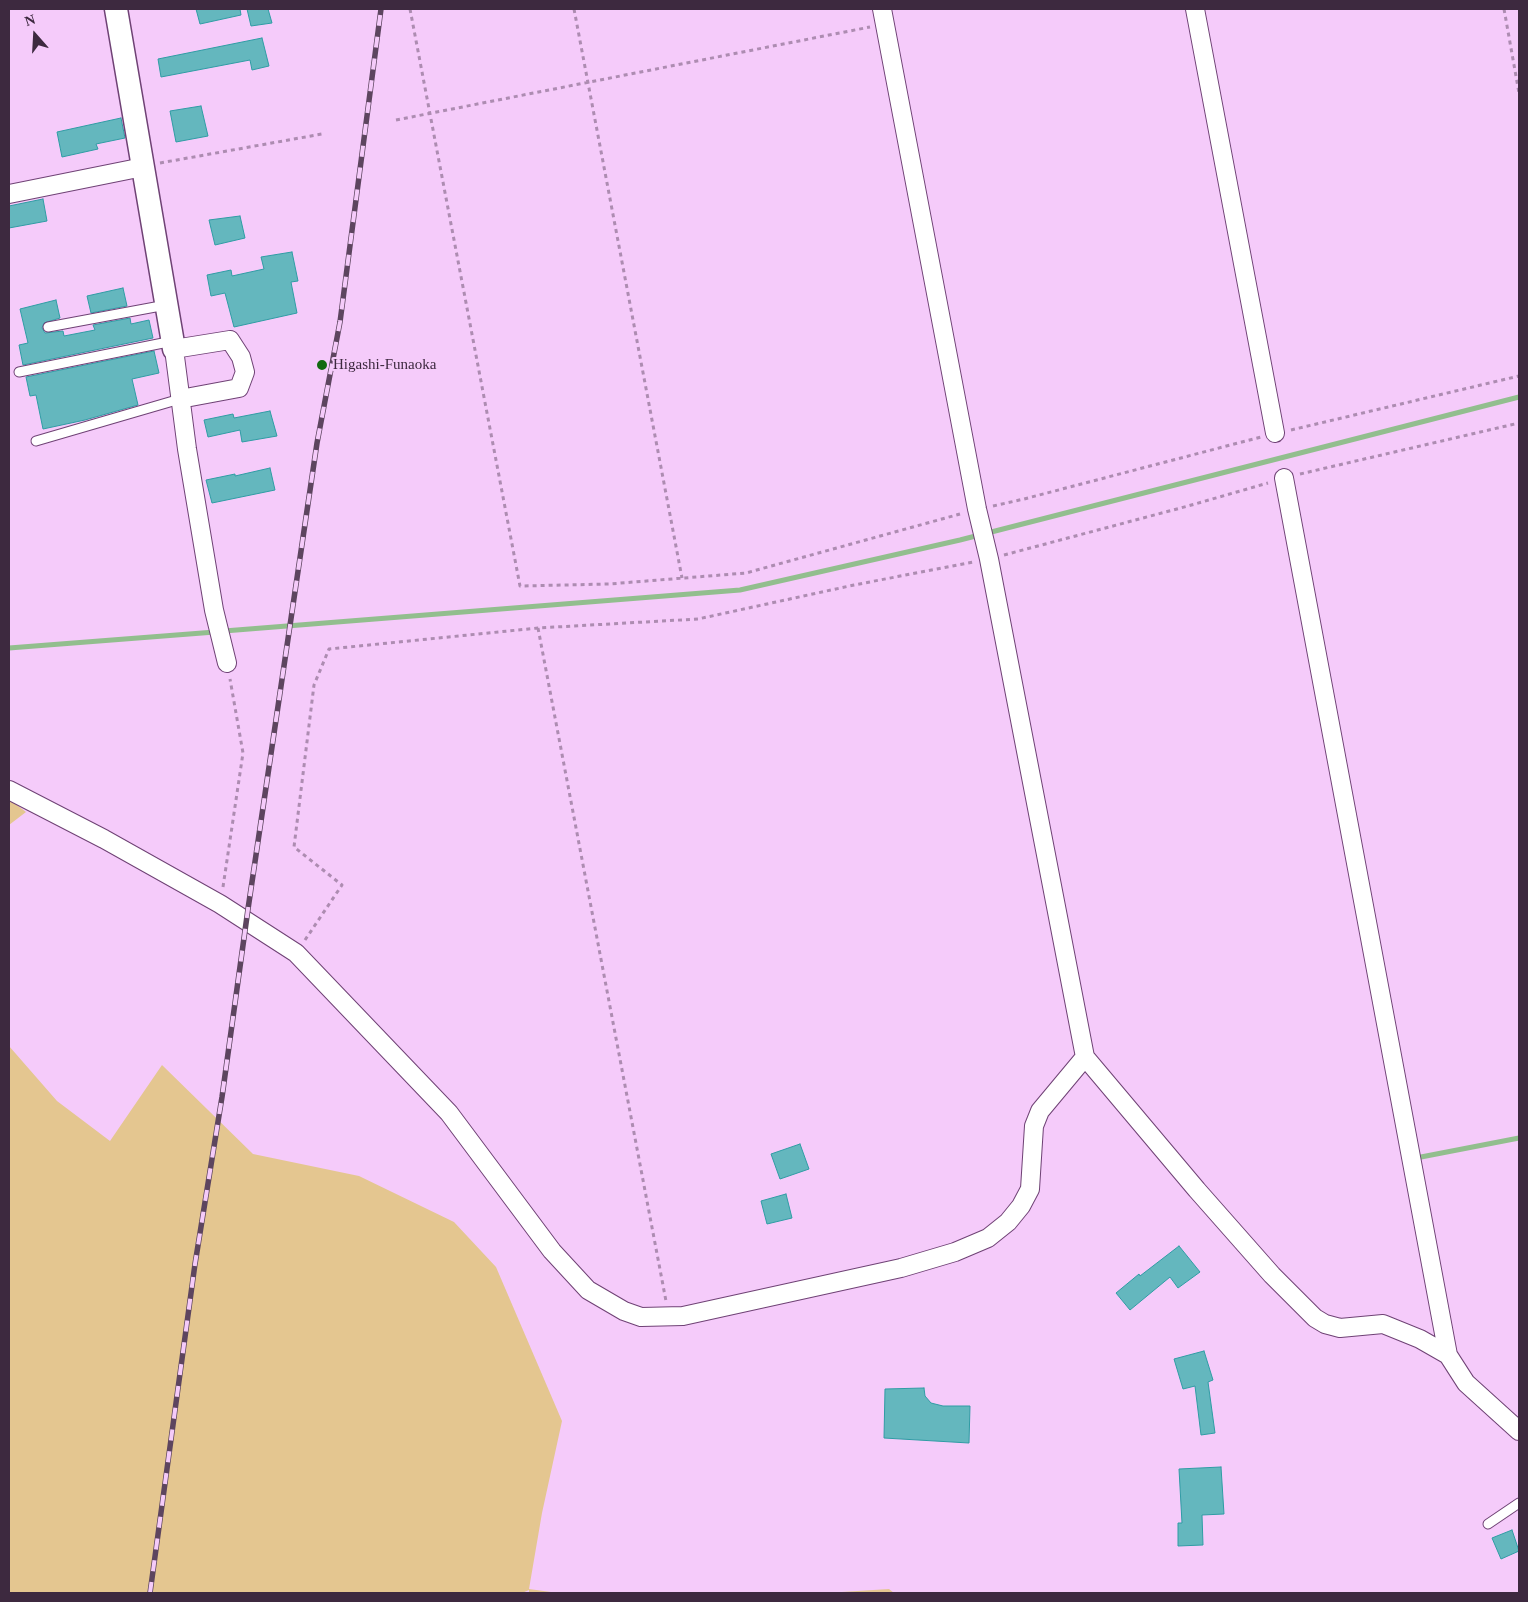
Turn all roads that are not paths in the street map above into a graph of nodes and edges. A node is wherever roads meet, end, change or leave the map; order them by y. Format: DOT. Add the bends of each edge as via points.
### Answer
graph roads {
  1 [pos="116,9"];
  2 [pos="1195,9"];
  3 [pos="884,16"];
  4 [pos="143,167"];
  5 [pos="9,194"];
  6 [pos="166,305"];
  7 [pos="48,327"];
  8 [pos="174,345"];
  9 [pos="19,372"];
  10 [pos="180,399"];
  11 [pos="1274,434"];
  12 [pos="36,442"];
  13 [pos="1284,478"];
  14 [pos="227,663"];
  15 [pos="9,790"];
  16 [pos="1085,1057"];
  17 [pos="1448,1355"];
  18 [pos="1519,1431"];
  19 [pos="1519,1503"];
  20 [pos="1488,1524"];
  1 -- 4 [label="street"];
  2 -- 11 [label="street"];
  3 -- 16 [label="street"];
  4 -- 5 [label="street"];
  4 -- 6 [label="street"];
  6 -- 7 [label="lane"];
  6 -- 8 [label="street"];
  8 -- 9 [label="lane"];
  8 -- 10 [label="street"];
  8 -- 10 [label="street" via="230,340 241,357 245,372 239,388"];
  10 -- 12 [label="lane"];
  10 -- 14 [label="street" via="214,610"];
  13 -- 17 [label="street"];
  15 -- 16 [label="street" via="220,904 296,953 449,1113 552,1251 588,1290 641,1317 683,1316 901,1268 988,1238 1012,1217 1030,1190 1034,1126 1040,1111"];
  16 -- 17 [label="street" via="1272,1275 1315,1318 1340,1328 1383,1324"];
  17 -- 18 [label="street" via="1466,1383"];
  19 -- 20 [label="lane"];
}
